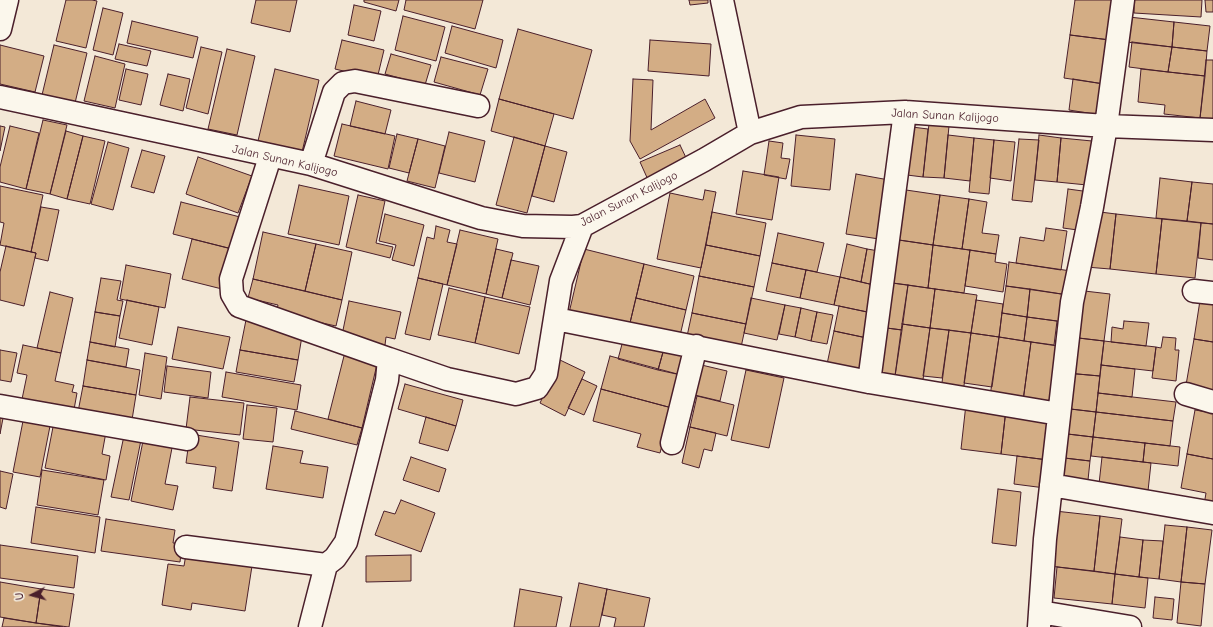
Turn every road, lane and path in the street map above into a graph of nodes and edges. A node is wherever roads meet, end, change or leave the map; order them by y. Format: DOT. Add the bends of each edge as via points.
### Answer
graph roads {
  1 [pos="7,0"];
  2 [pos="722,0"];
  3 [pos="1123,0"];
  4 [pos="0,29"];
  5 [pos="0,97"];
  6 [pos="478,106"];
  7 [pos="905,112"];
  8 [pos="1106,126"];
  9 [pos="1213,130"];
  10 [pos="750,132"];
  11 [pos="270,156"];
  12 [pos="311,164"];
  13 [pos="582,226"];
  14 [pos="556,318"];
  15 [pos="696,346"];
  16 [pos="389,359"];
  17 [pos="869,382"];
  18 [pos="1186,394"];
  19 [pos="1213,402"];
  20 [pos="0,406"];
  21 [pos="1059,414"];
  22 [pos="187,439"];
  23 [pos="672,443"];
  24 [pos="1050,485"];
  25 [pos="1213,513"];
  26 [pos="186,546"];
  27 [pos="326,565"];
  28 [pos="1040,619"];
  29 [pos="310,627"];
  30 [pos="1130,627"];
  1 -- 4 [label="street"];
  2 -- 10 [label="street"];
  3 -- 8 [label="street"];
  5 -- 11 [label="street, Jalan Sunan Kalijogo"];
  6 -- 12 [label="street" via="355,81 343,83 334,92"];
  7 -- 8 [label="street, Jalan Sunan Kalijogo"];
  7 -- 10 [label="street, Jalan Sunan Kalijogo" via="801,117"];
  7 -- 17 [label="street"];
  8 -- 9 [label="street, Jalan Sunan Kalijogo"];
  8 -- 21 [label="street" via="1072,302"];
  10 -- 13 [label="street, Jalan Sunan Kalijogo"];
  11 -- 12 [label="street, Jalan Sunan Kalijogo"];
  11 -- 16 [label="street" via="231,279 232,294 239,306"];
  12 -- 13 [label="street, Jalan Sunan Kalijogo" via="481,218 523,226"];
  13 -- 14 [label="street" via="561,281"];
  14 -- 15 [label="street"];
  14 -- 16 [label="street" via="546,374 537,388 516,394 447,379"];
  15 -- 17 [label="street"];
  15 -- 23 [label="street"];
  16 -- 27 [label="street" via="387,380 346,542 335,558"];
  17 -- 21 [label="street"];
  18 -- 19 [label="street"];
  20 -- 22 [label="street"];
  21 -- 24 [label="street"];
  24 -- 25 [label="street"];
  24 -- 28 [label="street"];
  26 -- 27 [label="street"];
  27 -- 29 [label="street"];
  28 -- 30 [label="street"];
}
